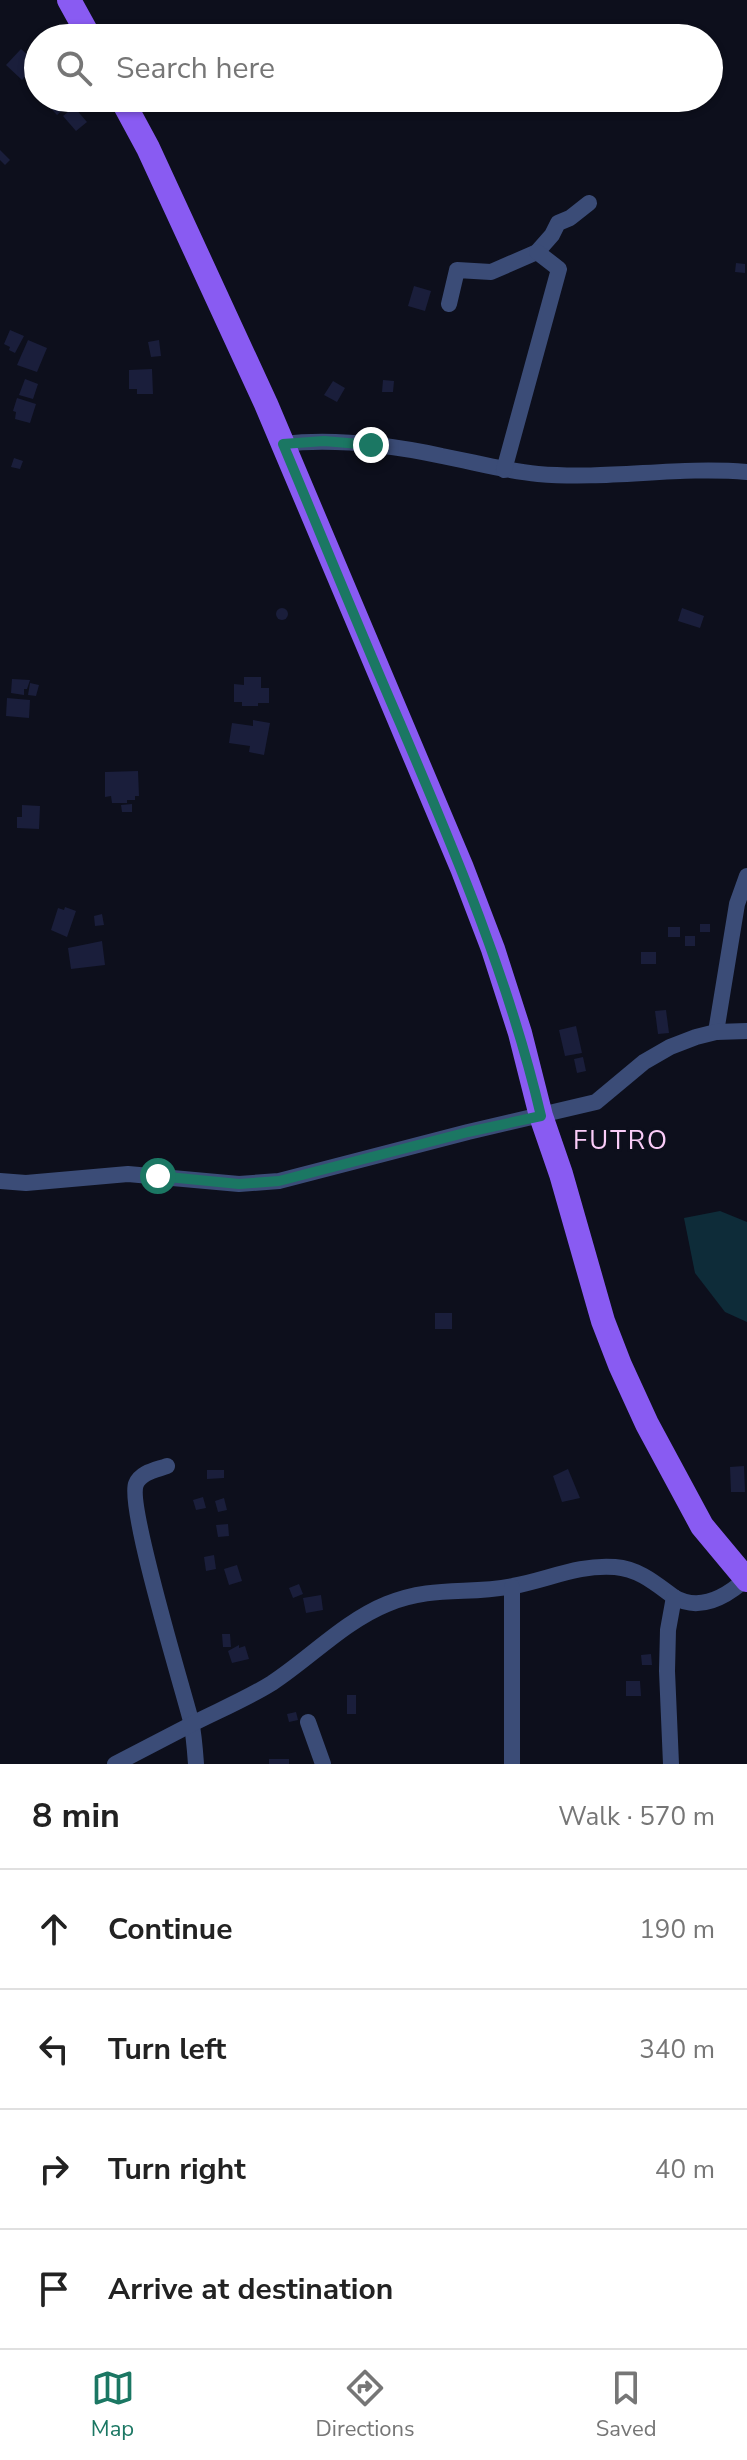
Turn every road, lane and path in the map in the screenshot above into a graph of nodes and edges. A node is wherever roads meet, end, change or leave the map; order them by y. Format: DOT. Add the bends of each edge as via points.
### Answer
graph roads {
  1 [pos="69,0"];
  2 [pos="82,24"];
  3 [pos="129,112"];
  4 [pos="589,203"];
  5 [pos="537,252"];
  6 [pos="449,304"];
  7 [pos="283,444"];
  8 [pos="504,470"];
  9 [pos="747,472"];
  10 [pos="747,876"];
  11 [pos="747,1031"];
  12 [pos="716,1032"];
  13 [pos="541,1116"];
  14 [pos="0,1181"];
  15 [pos="167,1466"];
  16 [pos="746,1580"];
  17 [pos="512,1587"];
  18 [pos="674,1597"];
  19 [pos="308,1722"];
  20 [pos="191,1725"];
  21 [pos="115,1764"];
  22 [pos="196,1764"];
  23 [pos="323,1764"];
  24 [pos="512,1764"];
  25 [pos="671,1764"];
  1 -- 2 [label="main road"];
  3 -- 7 [label="main road"];
  4 -- 5 [label="street" via="558,223"];
  5 -- 6 [label="street" via="491,272 457,270"];
  5 -- 8 [label="street" via="559,269"];
  7 -- 8 [label="street" via="324,441 397,447"];
  7 -- 13 [label="main road" via="462,868 520,1033"];
  8 -- 9 [label="street" via="580,476 696,469"];
  10 -- 12 [label="street" via="737,904"];
  11 -- 12 [label="street"];
  12 -- 13 [label="street" via="658,1053 596,1102"];
  13 -- 14 [label="street" via="279,1181 239,1184 128,1174"];
  13 -- 16 [label="main road" via="620,1365 702,1526"];
  15 -- 20 [label="street" via="137,1480 134,1494"];
  16 -- 18 [label="street" via="712,1600 692,1604"];
  17 -- 18 [label="street" via="572,1570 615,1567 646,1576"];
  17 -- 20 [label="street" via="412,1594 384,1605 252,1695"];
  17 -- 24 [label="street"];
  18 -- 25 [label="street" via="667,1671"];
  19 -- 23 [label="street"];
  20 -- 21 [label="street"];
  20 -- 22 [label="street"];
}
